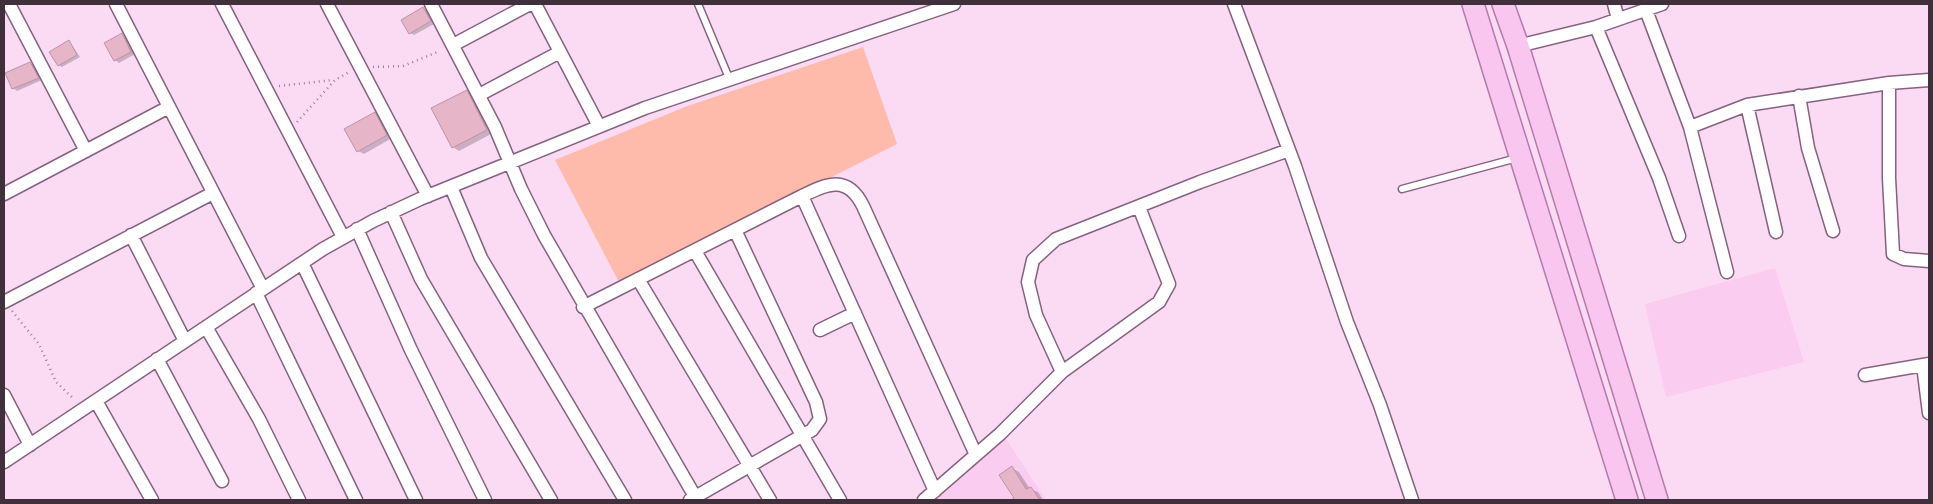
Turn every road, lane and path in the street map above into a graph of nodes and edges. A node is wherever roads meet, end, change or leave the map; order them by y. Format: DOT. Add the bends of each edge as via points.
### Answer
graph roads {
  1 [pos="9,4"];
  2 [pos="116,4"];
  3 [pos="222,4"];
  4 [pos="327,4"];
  5 [pos="431,4"];
  6 [pos="530,4"];
  7 [pos="535,4"];
  8 [pos="698,4"];
  9 [pos="954,4"];
  10 [pos="1234,4"];
  11 [pos="1473,4"];
  12 [pos="1503,4"];
  13 [pos="1614,4"];
  14 [pos="1662,4"];
  15 [pos="1646,10"];
  16 [pos="1618,19"];
  17 [pos="1596,27"];
  18 [pos="453,45"];
  19 [pos="1518,46"];
  20 [pos="560,52"];
  21 [pos="729,78"];
  22 [pos="335,80"];
  23 [pos="1929,80"];
  24 [pos="1889,83"];
  25 [pos="265,88"];
  26 [pos="479,94"];
  27 [pos="1799,96"];
  28 [pos="1748,105"];
  29 [pos="169,107"];
  30 [pos="599,126"];
  31 [pos="1690,126"];
  32 [pos="1289,150"];
  33 [pos="86,151"];
  34 [pos="1521,157"];
  35 [pos="511,164"];
  36 [pos="451,187"];
  37 [pos="1402,189"];
  38 [pos="213,192"];
  39 [pos="4,194"];
  40 [pos="428,196"];
  41 [pos="802,196"];
  42 [pos="1139,207"];
  43 [pos="391,212"];
  44 [pos="357,229"];
  45 [pos="735,230"];
  46 [pos="1833,230"];
  47 [pos="1776,232"];
  48 [pos="131,235"];
  49 [pos="1679,236"];
  50 [pos="342,237"];
  51 [pos="695,250"];
  52 [pos="1929,260"];
  53 [pos="302,262"];
  54 [pos="1727,272"];
  55 [pos="638,279"];
  56 [pos="259,291"];
  57 [pos="7,306"];
  58 [pos="583,307"];
  59 [pos="855,313"];
  60 [pos="206,327"];
  61 [pos="820,330"];
  62 [pos="185,341"];
  63 [pos="157,359"];
  64 [pos="1926,364"];
  65 [pos="1062,372"];
  66 [pos="1865,375"];
  67 [pos="4,395"];
  68 [pos="90,404"];
  69 [pos="1929,413"];
  70 [pos="802,436"];
  71 [pos="30,445"];
  72 [pos="976,455"];
  73 [pos="4,462"];
  74 [pos="750,466"];
  75 [pos="222,481"];
  76 [pos="935,490"];
  77 [pos="694,499"];
  78 [pos="152,500"];
  79 [pos="299,500"];
  80 [pos="356,500"];
  81 [pos="416,500"];
  82 [pos="485,500"];
  83 [pos="551,500"];
  84 [pos="625,500"];
  85 [pos="770,500"];
  86 [pos="840,500"];
  87 [pos="924,500"];
  88 [pos="1412,500"];
  89 [pos="1627,500"];
  90 [pos="1657,500"];
  1 -- 33 [label="street"];
  2 -- 29 [label="street"];
  3 -- 25 [label="street"];
  4 -- 40 [label="street"];
  5 -- 18 [label="street"];
  6 -- 18 [label="street"];
  7 -- 20 [label="street"];
  8 -- 21 [label="lane"];
  9 -- 21 [label="street"];
  10 -- 32 [label="street"];
  11 -- 34 [label="main road"];
  12 -- 19 [label="main road"];
  13 -- 16 [label="street"];
  14 -- 15 [label="street"];
  15 -- 16 [label="street"];
  15 -- 31 [label="street"];
  16 -- 17 [label="street"];
  17 -- 19 [label="street"];
  17 -- 49 [label="street" via="1659,178"];
  18 -- 26 [label="street"];
  19 -- 90 [label="main road"];
  20 -- 26 [label="street"];
  20 -- 30 [label="street"];
  21 -- 30 [label="street"];
  22 -- 25 [label="path"];
  23 -- 24 [label="street"];
  24 -- 27 [label="street"];
  24 -- 52 [label="street" via="1893,254"];
  25 -- 50 [label="street"];
  26 -- 35 [label="street"];
  27 -- 28 [label="street"];
  27 -- 46 [label="street" via="1808,148"];
  28 -- 31 [label="street"];
  28 -- 47 [label="street"];
  29 -- 33 [label="street"];
  29 -- 38 [label="street"];
  30 -- 35 [label="street"];
  31 -- 54 [label="street"];
  32 -- 42 [label="street"];
  32 -- 88 [label="street"];
  33 -- 39 [label="street"];
  34 -- 37 [label="lane"];
  34 -- 89 [label="main road"];
  35 -- 36 [label="street"];
  35 -- 58 [label="street" via="535,220"];
  36 -- 40 [label="street"];
  36 -- 84 [label="street" via="481,258"];
  38 -- 48 [label="street"];
  38 -- 56 [label="street"];
  40 -- 43 [label="street"];
  41 -- 45 [label="street"];
  41 -- 59 [label="street"];
  41 -- 72 [label="street" via="824,186 838,184 850,189 859,199"];
  42 -- 65 [label="street" via="1169,284 1159,302"];
  42 -- 65 [label="street" via="1056,239 1033,260 1028,282 1036,316"];
  43 -- 44 [label="street"];
  43 -- 83 [label="street" via="421,279"];
  44 -- 50 [label="street"];
  44 -- 82 [label="street" via="411,350"];
  45 -- 51 [label="street"];
  45 -- 70 [label="street" via="819,409 819,422"];
  48 -- 57 [label="street"];
  48 -- 62 [label="street"];
  50 -- 53 [label="street"];
  51 -- 55 [label="street"];
  51 -- 70 [label="street"];
  53 -- 56 [label="street"];
  53 -- 81 [label="street"];
  55 -- 58 [label="street"];
  55 -- 74 [label="street"];
  56 -- 60 [label="street"];
  56 -- 80 [label="street"];
  57 -- 68 [label="path" via="39,344 56,382"];
  58 -- 77 [label="street"];
  59 -- 61 [label="street"];
  59 -- 76 [label="street"];
  60 -- 62 [label="street"];
  60 -- 79 [label="street" via="259,419"];
  62 -- 63 [label="street"];
  63 -- 68 [label="street"];
  63 -- 75 [label="street"];
  64 -- 66 [label="street"];
  64 -- 69 [label="street"];
  65 -- 72 [label="street"];
  67 -- 71 [label="street"];
  68 -- 71 [label="street"];
  68 -- 78 [label="street"];
  70 -- 74 [label="street"];
  70 -- 86 [label="street"];
  71 -- 73 [label="street"];
  72 -- 76 [label="street"];
  74 -- 77 [label="street"];
  74 -- 85 [label="street"];
  76 -- 87 [label="street"];
}
